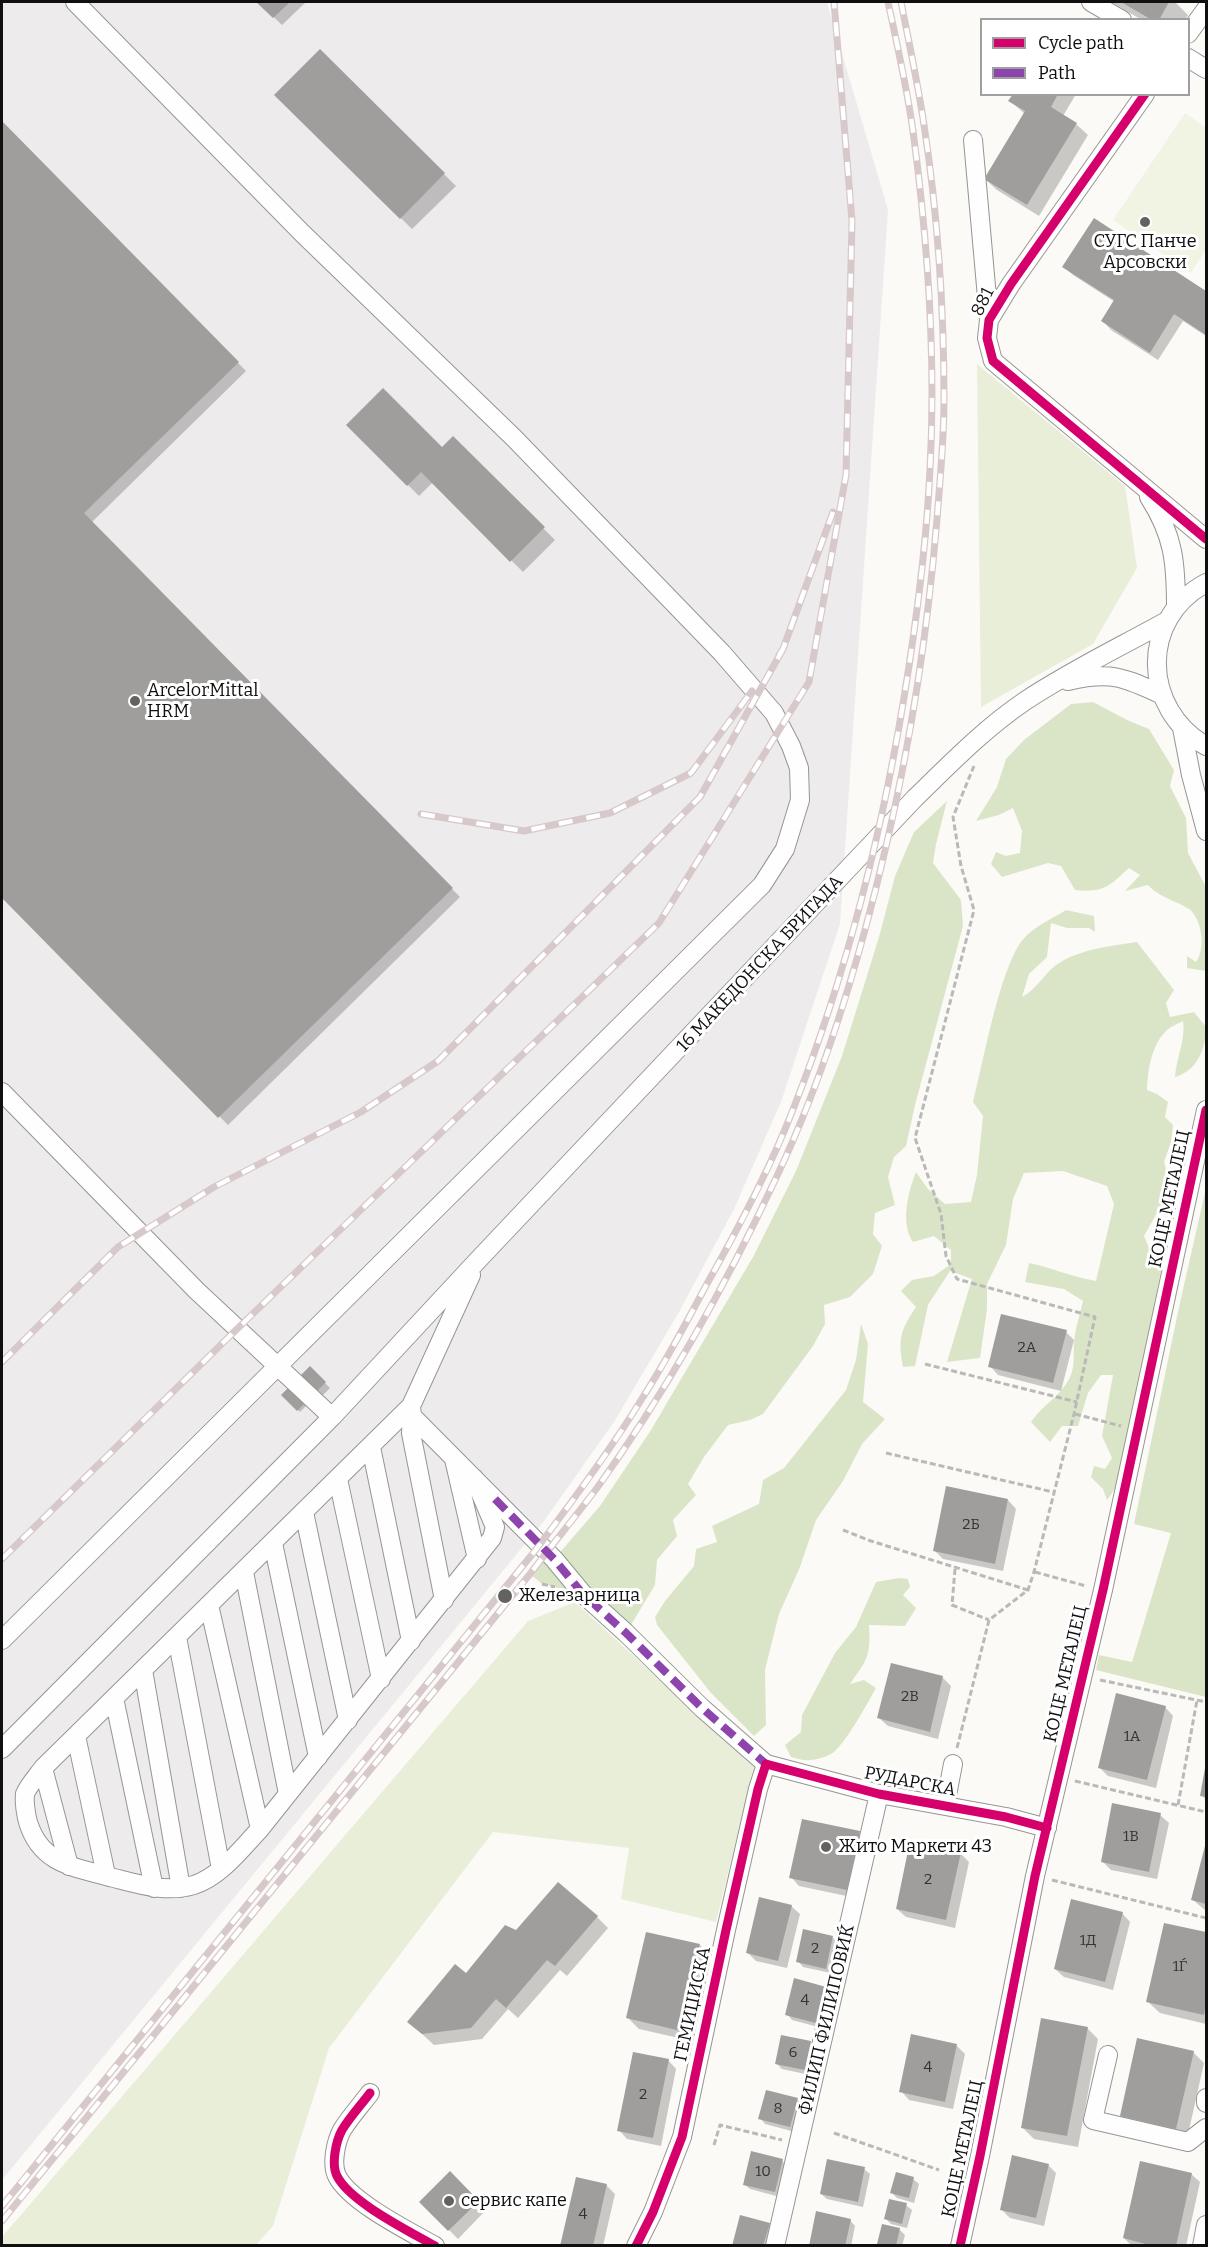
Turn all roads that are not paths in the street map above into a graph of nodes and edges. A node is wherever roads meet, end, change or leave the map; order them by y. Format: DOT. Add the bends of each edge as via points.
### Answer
graph roads {
  1 [pos="75,2"];
  2 [pos="1091,2"];
  3 [pos="1206,9"];
  4 [pos="1119,18"];
  5 [pos="1190,31"];
  6 [pos="1190,59"];
  7 [pos="1206,69"];
  8 [pos="1145,96"];
  9 [pos="973,140"];
  10 [pos="989,320"];
  11 [pos="1139,483"];
  12 [pos="1206,539"];
  13 [pos="1206,583"];
  14 [pos="1170,615"];
  15 [pos="1055,684"];
  16 [pos="1162,694"];
  17 [pos="1182,728"];
  18 [pos="1206,746"];
  19 [pos="1206,831"];
  20 [pos="2,1092"];
  21 [pos="1206,1110"];
  22 [pos="478,1260"];
  23 [pos="277,1368"];
  24 [pos="411,1411"];
  25 [pos="332,1417"];
  26 [pos="371,1447"];
  27 [pos="454,1458"];
  28 [pos="474,1478"];
  29 [pos="338,1479"];
  30 [pos="304,1512"];
  31 [pos="273,1543"];
  32 [pos="477,1559"];
  33 [pos="243,1572"];
  34 [pos="444,1600"];
  35 [pos="209,1605"];
  36 [pos="177,1637"];
  37 [pos="2,1640"];
  38 [pos="411,1641"];
  39 [pos="143,1670"];
  40 [pos="381,1679"];
  41 [pos="114,1698"];
  42 [pos="348,1720"];
  43 [pos="76,1736"];
  44 [pos="2,1749"];
  45 [pos="318,1757"];
  46 [pos="766,1764"];
  47 [pos="953,1764"];
  48 [pos="44,1768"];
  49 [pos="288,1794"];
  50 [pos="879,1794"];
  51 [pos="945,1806"];
  52 [pos="1047,1828"];
  53 [pos="260,1829"];
  54 [pos="69,1866"];
  55 [pos="221,1869"];
  56 [pos="106,1875"];
  57 [pos="154,1888"];
  58 [pos="181,1888"];
  59 [pos="1108,2055"];
  60 [pos="370,2093"];
  61 [pos="1206,2098"];
  62 [pos="1206,2103"];
  63 [pos="1206,2128"];
  64 [pos="1206,2225"];
  65 [pos="435,2246"];
  66 [pos="636,2246"];
  67 [pos="776,2246"];
  68 [pos="960,2246"];
  69 [pos="1202,2246"];
  1 -- 23 [label="street" via="302,233 514,438 722,653 774,713 799,768 800,800 785,849 762,885"];
  2 -- 4 [label="street"];
  3 -- 5 [label="street"];
  6 -- 7 [label="street"];
  8 -- 10 [label="street, 881"];
  9 -- 10 [label="street"];
  10 -- 11 [label="street, 881" via="987,338 993,361"];
  11 -- 12 [label="street, 881"];
  11 -- 14 [label="street, 881" via="1156,508 1172,544 1176,571"];
  13 -- 14 [label="street, 16 МАКЕДОНСКА БРИГАДА"];
  14 -- 15 [label="street, 16 МАКЕДОНСКА БРИГАДА"];
  14 -- 16 [label="street, 881" via="1158,652 1157,674"];
  15 -- 16 [label="street, 16 МАКЕДОНСКА БРИГАДА" via="1094,675 1123,678"];
  15 -- 22 [label="street, 16 МАКЕДОНСКА БРИГАДА" via="1025,701 972,743 915,798"];
  16 -- 17 [label="street, 881"];
  17 -- 18 [label="street"];
  17 -- 19 [label="street"];
  20 -- 23 [label="street"];
  21 -- 52 [label="street, КОЦЕ МЕТАЛЕЦ" via="1103,1590"];
  22 -- 24 [label="street"];
  22 -- 25 [label="street, 16 МАКЕДОНСКА БРИГАДА"];
  23 -- 25 [label="street"];
  23 -- 37 [label="street"];
  24 -- 26 [label="street"];
  24 -- 27 [label="street"];
  24 -- 34 [label="street" via="411,1432"];
  25 -- 44 [label="street, 16 МАКЕДОНСКА БРИГАДА"];
  26 -- 29 [label="street"];
  26 -- 38 [label="street"];
  27 -- 28 [label="street"];
  27 -- 32 [label="street"];
  28 -- 32 [label="street" via="495,1527"];
  28 -- 46 [label="street" via="583,1594"];
  29 -- 30 [label="street"];
  29 -- 40 [label="street"];
  30 -- 31 [label="street"];
  30 -- 42 [label="street"];
  31 -- 33 [label="street"];
  31 -- 45 [label="street"];
  32 -- 34 [label="street"];
  33 -- 35 [label="street"];
  33 -- 49 [label="street"];
  34 -- 38 [label="street"];
  35 -- 36 [label="street"];
  35 -- 53 [label="street"];
  36 -- 39 [label="street"];
  36 -- 55 [label="street"];
  38 -- 40 [label="street"];
  39 -- 41 [label="street"];
  39 -- 58 [label="street"];
  40 -- 42 [label="street"];
  41 -- 43 [label="street"];
  41 -- 57 [label="street"];
  42 -- 45 [label="street"];
  43 -- 48 [label="street"];
  43 -- 56 [label="street"];
  45 -- 49 [label="street"];
  46 -- 50 [label="street, РУДАРСКА"];
  46 -- 66 [label="street, ГЕМИЏИСКА" via="682,2136"];
  47 -- 51 [label="street"];
  48 -- 54 [label="street"];
  48 -- 54 [label="street" via="26,1794 26,1816 33,1837 49,1856"];
  49 -- 53 [label="street"];
  50 -- 51 [label="street, РУДАРСКА"];
  50 -- 67 [label="street, ФИЛИП ФИЛИПОВИЌ"];
  51 -- 52 [label="street, РУДАРСКА"];
  52 -- 68 [label="street, КОЦЕ МЕТАЛЕЦ"];
  53 -- 55 [label="street"];
  54 -- 56 [label="street"];
  55 -- 58 [label="street" via="197,1884"];
  56 -- 57 [label="street"];
  57 -- 58 [label="street"];
  59 -- 63 [label="street" via="1093,2120 1188,2142"];
  60 -- 65 [label="street" via="341,2132 334,2159 336,2174 345,2188 371,2208"];
  61 -- 62 [label="street"];
  64 -- 69 [label="street"];
}
